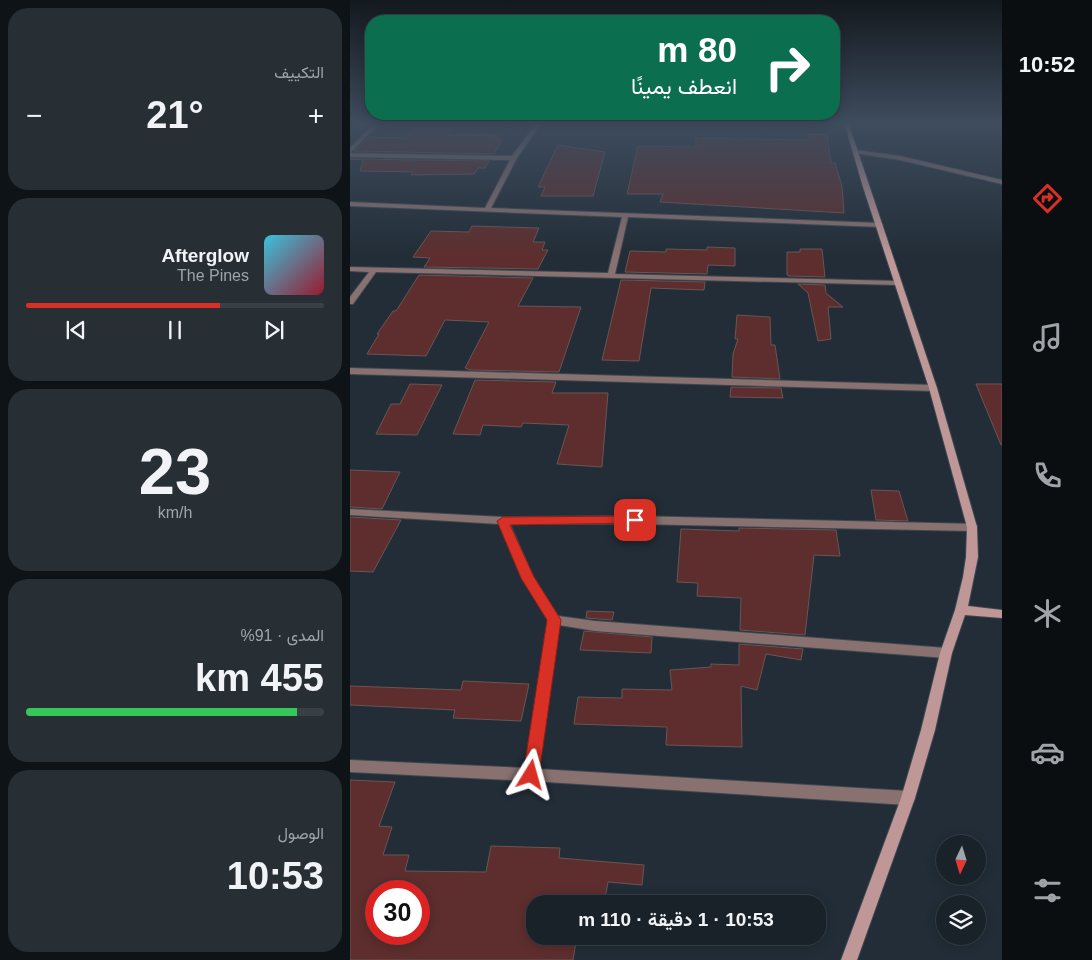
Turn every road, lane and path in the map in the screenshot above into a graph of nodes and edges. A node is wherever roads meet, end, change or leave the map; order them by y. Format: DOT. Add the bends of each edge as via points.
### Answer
graph roads {
  1 [pos="509,167"];
  2 [pos="861,167"];
  3 [pos="937,167"];
  4 [pos="1002,182"];
  5 [pos="350,204"];
  6 [pos="488,208"];
  7 [pos="626,214"];
  8 [pos="880,225"];
  9 [pos="350,269"];
  10 [pos="374,269"];
  11 [pos="611,275"];
  12 [pos="898,283"];
  13 [pos="350,302"];
  14 [pos="350,371"];
  15 [pos="933,388"];
  16 [pos="350,512"];
  17 [pos="503,521"];
  18 [pos="972,527"];
  19 [pos="961,610"];
  20 [pos="1002,614"];
  21 [pos="554,620"];
  22 [pos="946,653"];
  23 [pos="350,766"];
  24 [pos="531,775"];
  25 [pos="908,798"];
  26 [pos="849,960"];
  1 -- 6 [label="street"];
  2 -- 8 [label="main road"];
  3 -- 4 [label="street"];
  5 -- 6 [label="street"];
  6 -- 7 [label="street"];
  7 -- 8 [label="street"];
  7 -- 11 [label="street"];
  8 -- 12 [label="main road"];
  9 -- 10 [label="street"];
  10 -- 11 [label="street"];
  10 -- 13 [label="street"];
  11 -- 12 [label="street"];
  12 -- 15 [label="main road"];
  14 -- 15 [label="street"];
  15 -- 18 [label="main road"];
  16 -- 17 [label="street"];
  17 -- 18 [label="street" via="645,520"];
  17 -- 21 [label="street" via="528,578"];
  18 -- 19 [label="main road" via="972,557"];
  19 -- 20 [label="main road"];
  19 -- 22 [label="main road"];
  21 -- 22 [label="street" via="595,626"];
  21 -- 24 [label="street"];
  22 -- 25 [label="main road"];
  23 -- 24 [label="street"];
  24 -- 25 [label="street"];
  25 -- 26 [label="main road"];
}
